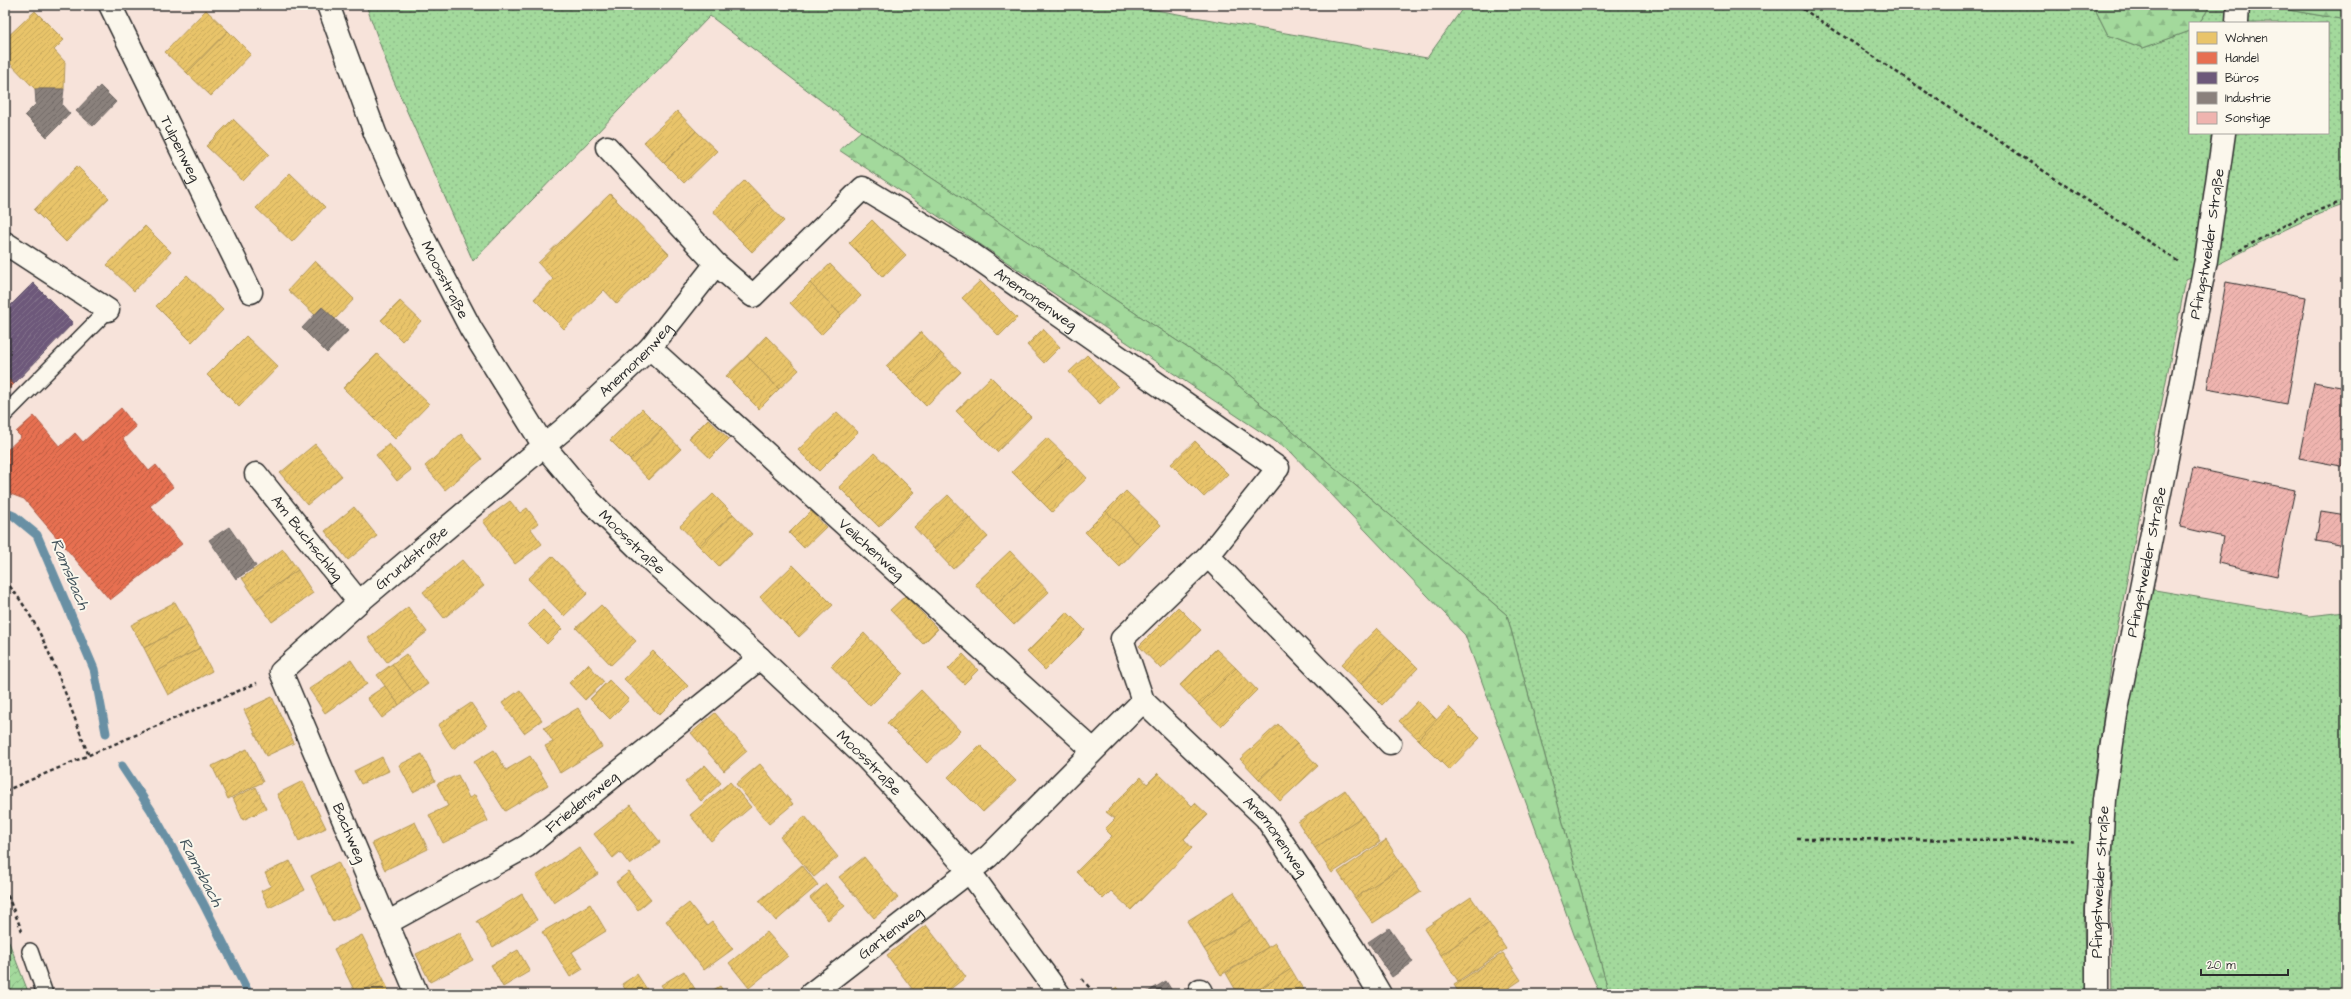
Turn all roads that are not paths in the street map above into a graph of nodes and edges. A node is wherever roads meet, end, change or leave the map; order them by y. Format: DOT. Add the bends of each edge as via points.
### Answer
graph roads {
  1 [pos="110,5"];
  2 [pos="328,5"];
  3 [pos="2238,5"];
  4 [pos="2237,22"];
  5 [pos="2224,134"];
  6 [pos="607,147"];
  7 [pos="5,243"];
  8 [pos="716,264"];
  9 [pos="251,292"];
  10 [pos="108,310"];
  11 [pos="650,348"];
  12 [pos="5,414"];
  13 [pos="544,446"];
  14 [pos="256,474"];
  15 [pos="1208,556"];
  16 [pos="359,602"];
  17 [pos="760,658"];
  18 [pos="281,672"];
  19 [pos="1143,701"];
  20 [pos="1390,742"];
  21 [pos="1093,750"];
  22 [pos="970,871"];
  23 [pos="387,923"];
  24 [pos="30,951"];
  25 [pos="45,994"];
  26 [pos="417,994"];
  27 [pos="810,994"];
  28 [pos="1059,994"];
  29 [pos="1380,994"];
  30 [pos="2097,994"];
  1 -- 9 [label="street, Tulpenweg"];
  2 -- 13 [label="street, Moosstraße" via="375,133 415,222 472,329"];
  3 -- 4 [label="street"];
  5 -- 30 [label="street, Pfingstweider Straße" via="2204,268 2116,715 2104,799 2097,909"];
  6 -- 8 [label="street, Anemonenweg"];
  7 -- 10 [label="street"];
  8 -- 11 [label="street, Anemonenweg"];
  8 -- 15 [label="street, Anemonenweg" via="753,296 863,188 973,255 1278,468"];
  10 -- 12 [label="lane"];
  11 -- 13 [label="street, Anemonenweg"];
  11 -- 21 [label="street, Veilchenweg"];
  13 -- 16 [label="street, Grundstraße"];
  13 -- 17 [label="street, Moosstraße" via="590,501 644,554"];
  14 -- 16 [label="street, Am Buchschlag"];
  15 -- 19 [label="street, Anemonenweg" via="1122,639"];
  15 -- 20 [label="street"];
  16 -- 18 [label="street, Grundstraße"];
  17 -- 22 [label="street, Moosstraße" via="869,762"];
  17 -- 23 [label="street, Friedensweg" via="527,846"];
  18 -- 23 [label="street, Bachweg"];
  19 -- 21 [label="street"];
  19 -- 29 [label="street, Anemonenweg" via="1266,818 1353,948"];
  21 -- 22 [label="street" via="989,856"];
  22 -- 27 [label="street, Gartenweg"];
  22 -- 28 [label="street, Moosstraße"];
  23 -- 26 [label="street, Bachweg"];
  24 -- 25 [label="lane"];
}
